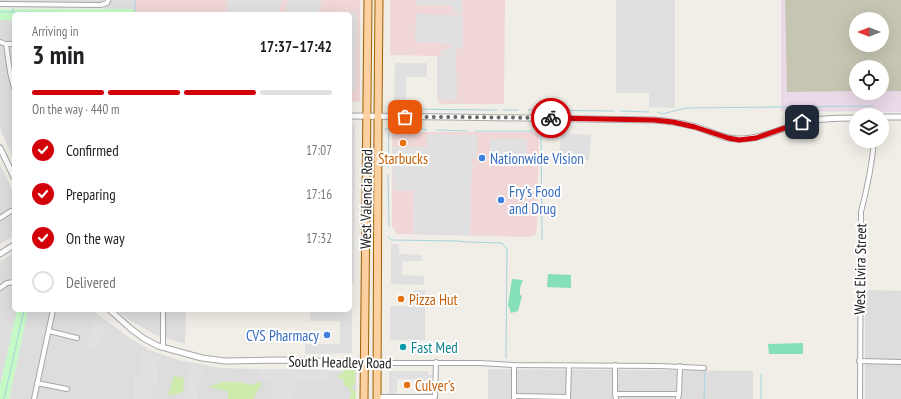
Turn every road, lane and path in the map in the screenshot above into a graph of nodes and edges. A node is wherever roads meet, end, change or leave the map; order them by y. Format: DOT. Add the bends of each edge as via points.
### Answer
graph roads {
  1 [pos="379,0"];
  2 [pos="107,1"];
  3 [pos="60,2"];
  4 [pos="0,4"];
  5 [pos="368,4"];
  6 [pos="379,8"];
  7 [pos="0,42"];
  8 [pos="6,44"];
  9 [pos="12,44"];
  10 [pos="12,80"];
  11 [pos="352,116"];
  12 [pos="367,116"];
  13 [pos="378,117"];
  14 [pos="889,117"];
  15 [pos="901,117"];
  16 [pos="849,118"];
  17 [pos="0,148"];
  18 [pos="874,148"];
  19 [pos="12,173"];
  20 [pos="11,211"];
  21 [pos="1,216"];
  22 [pos="366,228"];
  23 [pos="378,228"];
  24 [pos="12,246"];
  25 [pos="0,254"];
  26 [pos="12,282"];
  27 [pos="0,288"];
  28 [pos="53,312"];
  29 [pos="112,312"];
  30 [pos="162,312"];
  31 [pos="49,331"];
  32 [pos="77,338"];
  33 [pos="163,347"];
  34 [pos="859,361"];
  35 [pos="436,362"];
  36 [pos="901,362"];
  37 [pos="365,363"];
  38 [pos="377,363"];
  39 [pos="514,365"];
  40 [pos="570,366"];
  41 [pos="615,366"];
  42 [pos="680,366"];
  43 [pos="704,368"];
  44 [pos="37,383"];
  45 [pos="67,389"];
  46 [pos="615,394"];
  47 [pos="679,394"];
  48 [pos="514,397"];
  49 [pos="377,398"];
  50 [pos="435,398"];
  51 [pos="568,398"];
  52 [pos="34,399"];
  53 [pos="364,399"];
  54 [pos="616,399"];
  55 [pos="678,399"];
  56 [pos="860,399"];
  1 -- 6 [label="main road, West Valencia Road"];
  2 -- 3 [label="street" via="101,5"];
  3 -- 4 [label="street"];
  5 -- 6 [label="main road"];
  5 -- 12 [label="main road, West Valencia Road"];
  6 -- 13 [label="main road, West Valencia Road"];
  7 -- 8 [label="street"];
  8 -- 9 [label="street"];
  8 -- 10 [label="street"];
  11 -- 12 [label="street"];
  12 -- 13 [label="street"];
  12 -- 22 [label="main road, West Valencia Road"];
  13 -- 16 [label="street" via="654,120 695,127 739,140 756,138 817,119"];
  13 -- 23 [label="main road, West Valencia Road"];
  14 -- 15 [label="street"];
  17 -- 19 [label="street"];
  18 -- 34 [label="street, West Elvira Street" via="861,212"];
  20 -- 21 [label="street"];
  22 -- 23 [label="main road"];
  22 -- 37 [label="main road, West Valencia Road"];
  23 -- 38 [label="main road, West Valencia Road"];
  24 -- 25 [label="street"];
  26 -- 27 [label="street"];
  28 -- 31 [label="street"];
  29 -- 33 [label="street, South Headley Road" via="143,338"];
  30 -- 33 [label="street"];
  31 -- 32 [label="street"];
  31 -- 44 [label="street"];
  33 -- 37 [label="street, South Headley Road" via="202,358 225,361"];
  34 -- 36 [label="street"];
  34 -- 56 [label="street, West Elvira Street"];
  35 -- 38 [label="street, South Headley Road"];
  35 -- 39 [label="street, South Headley Road"];
  35 -- 50 [label="street"];
  37 -- 38 [label="street, South Headley Road"];
  37 -- 53 [label="main road, West Valencia Road"];
  38 -- 49 [label="main road, West Valencia Road"];
  39 -- 40 [label="street, South Headley Road"];
  39 -- 48 [label="street"];
  40 -- 41 [label="street, South Headley Road"];
  40 -- 51 [label="street"];
  41 -- 42 [label="street, South Headley Road"];
  41 -- 46 [label="street"];
  42 -- 43 [label="street, South Headley Road"];
  42 -- 47 [label="street"];
  44 -- 45 [label="street"];
  44 -- 52 [label="street"];
  46 -- 47 [label="street"];
  46 -- 54 [label="street"];
  47 -- 55 [label="street"];
  48 -- 51 [label="street"];
  49 -- 50 [label="street"];
}
